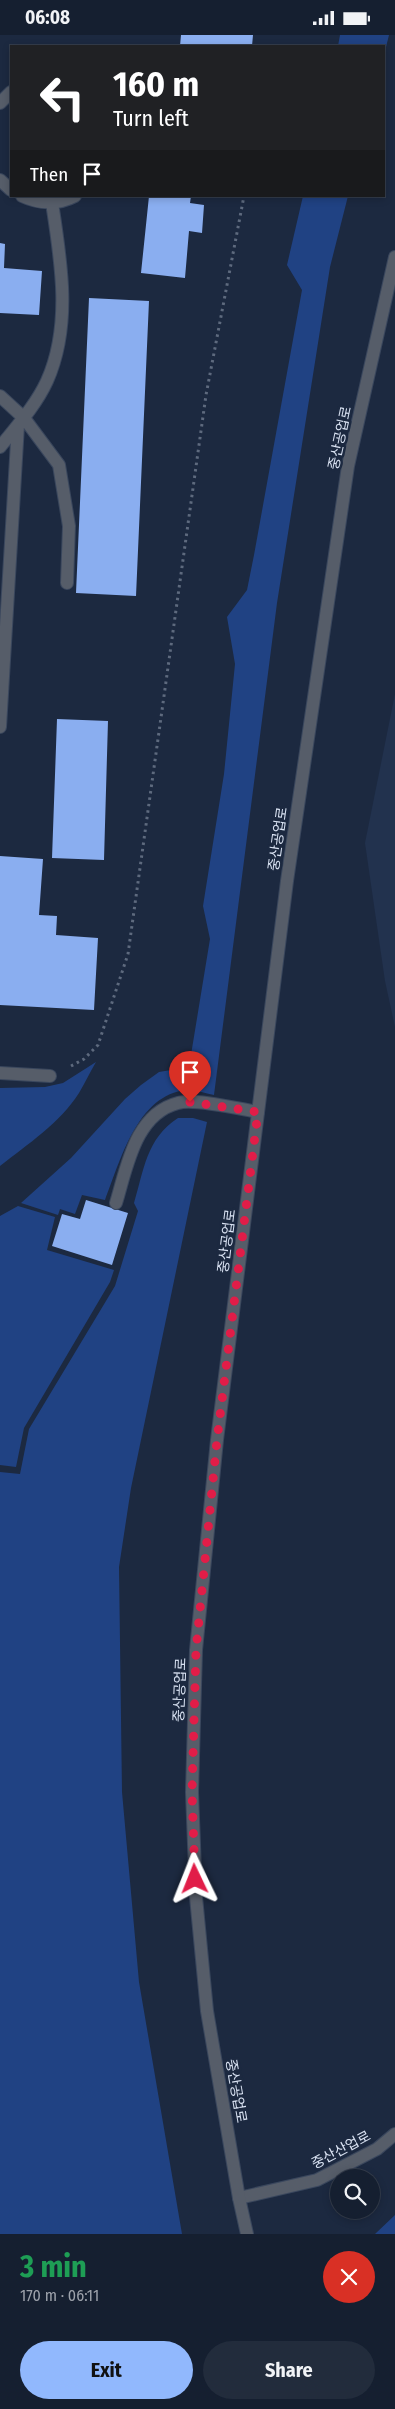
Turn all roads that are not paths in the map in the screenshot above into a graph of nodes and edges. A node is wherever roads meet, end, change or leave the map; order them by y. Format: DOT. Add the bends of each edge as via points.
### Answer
graph roads {
  1 [pos="10,93"];
  2 [pos="0,103"];
  3 [pos="0,180"];
  4 [pos="10,189"];
  5 [pos="24,197"];
  6 [pos="73,197"];
  7 [pos="52,203"];
  8 [pos="395,257"];
  9 [pos="0,396"];
  10 [pos="21,422"];
  11 [pos="0,447"];
  12 [pos="67,583"];
  13 [pos="0,727"];
  14 [pos="0,1073"];
  15 [pos="50,1076"];
  16 [pos="258,1112"];
  17 [pos="116,1203"];
  18 [pos="395,2135"];
  19 [pos="239,2198"];
  20 [pos="247,2234"];
  1 -- 2 [label="street"];
  3 -- 4 [label="street"];
  5 -- 7 [label="street"];
  6 -- 7 [label="street"];
  7 -- 10 [label="street" via="62,269 61,332 47,381"];
  8 -- 16 [label="street, 중산공업로" via="348,466 287,881"];
  9 -- 10 [label="street"];
  10 -- 11 [label="street"];
  10 -- 12 [label="street" via="59,465 69,526"];
  10 -- 13 [label="street"];
  14 -- 15 [label="street"];
  16 -- 17 [label="street" via="190,1102 178,1102 162,1110 134,1142"];
  16 -- 19 [label="street, 중산공업로" via="217,1440 196,1650 192,1792 196,1897 206,2011"];
  18 -- 19 [label="street, 중산산업로" via="377,2149 317,2180"];
  19 -- 20 [label="street, 중산공업로"];
}
